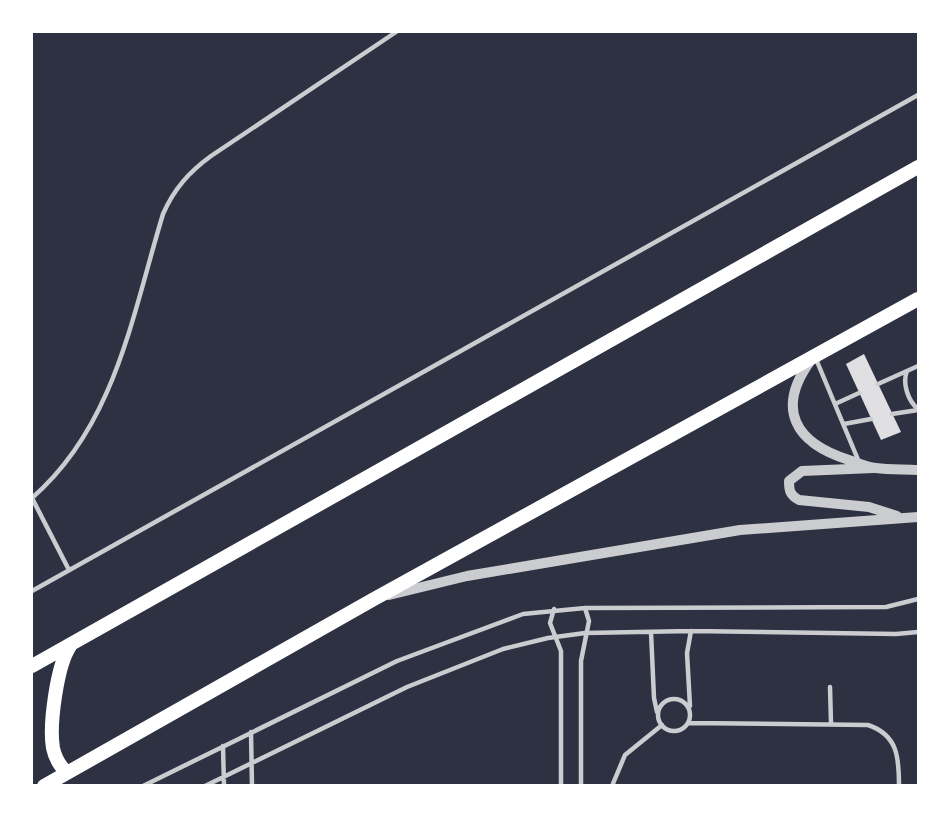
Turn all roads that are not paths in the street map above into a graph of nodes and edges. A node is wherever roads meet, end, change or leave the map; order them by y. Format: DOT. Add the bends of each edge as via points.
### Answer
graph roads {
  1 [pos="396,32"];
  2 [pos="918,94"];
  3 [pos="918,167"];
  4 [pos="918,299"];
  5 [pos="813,358"];
  6 [pos="918,366"];
  7 [pos="907,371"];
  8 [pos="878,384"];
  9 [pos="859,393"];
  10 [pos="836,404"];
  11 [pos="918,410"];
  12 [pos="892,414"];
  13 [pos="871,419"];
  14 [pos="844,424"];
  15 [pos="860,464"];
  16 [pos="874,468"];
  17 [pos="918,470"];
  18 [pos="32,498"];
  19 [pos="901,517"];
  20 [pos="918,517"];
  21 [pos="69,570"];
  22 [pos="32,591"];
  23 [pos="374,599"];
  24 [pos="918,599"];
  25 [pos="585,608"];
  26 [pos="554,609"];
  27 [pos="691,631"];
  28 [pos="651,632"];
  29 [pos="918,632"];
  30 [pos="585,633"];
  31 [pos="556,637"];
  32 [pos="71,644"];
  33 [pos="32,666"];
  34 [pos="830,687"];
  35 [pos="690,708"];
  36 [pos="658,714"];
  37 [pos="689,723"];
  38 [pos="831,723"];
  39 [pos="662,725"];
  40 [pos="251,732"];
  41 [pos="223,746"];
  42 [pos="253,762"];
  43 [pos="67,773"];
  44 [pos="224,776"];
  45 [pos="44,786"];
  46 [pos="142,786"];
  47 [pos="205,786"];
  48 [pos="224,786"];
  49 [pos="252,786"];
  50 [pos="561,786"];
  51 [pos="581,786"];
  52 [pos="612,786"];
  53 [pos="899,786"];
  1 -- 18 [label="lane" via="211,156 178,186 163,214 103,405 75,453"];
  2 -- 21 [label="lane"];
  3 -- 32 [label="main road"];
  4 -- 5 [label="main road"];
  5 -- 10 [label="lane"];
  5 -- 15 [label="street" via="794,389 798,428 821,449"];
  5 -- 23 [label="main road"];
  6 -- 7 [label="lane"];
  7 -- 8 [label="lane"];
  7 -- 11 [label="lane" via="905,385"];
  9 -- 10 [label="lane"];
  10 -- 14 [label="lane"];
  11 -- 12 [label="lane"];
  13 -- 14 [label="lane"];
  14 -- 15 [label="lane"];
  15 -- 16 [label="street"];
  16 -- 17 [label="street"];
  16 -- 19 [label="street" via="802,471 794,474 789,489 799,500 869,507"];
  18 -- 21 [label="lane"];
  19 -- 20 [label="street"];
  19 -- 23 [label="street" via="696,536 466,576"];
  21 -- 22 [label="lane"];
  23 -- 43 [label="main road"];
  24 -- 25 [label="lane" via="886,607"];
  25 -- 26 [label="lane"];
  25 -- 30 [label="lane" via="589,621"];
  26 -- 31 [label="lane" via="550,623"];
  26 -- 40 [label="lane" via="498,622 397,661"];
  27 -- 28 [label="lane"];
  27 -- 29 [label="lane"];
  27 -- 35 [label="lane" via="687,652"];
  28 -- 30 [label="lane"];
  28 -- 36 [label="lane"];
  30 -- 31 [label="lane"];
  30 -- 51 [label="lane" via="581,661"];
  31 -- 42 [label="lane" via="503,650 407,687"];
  31 -- 50 [label="lane" via="561,651"];
  32 -- 33 [label="main road"];
  32 -- 43 [label="main road" via="58,672 52,745"];
  34 -- 38 [label="lane"];
  35 -- 36 [label="lane" via="681,700 669,699"];
  35 -- 37 [label="lane"];
  36 -- 39 [label="lane"];
  37 -- 38 [label="lane"];
  37 -- 39 [label="lane" via="673,731"];
  38 -- 53 [label="lane" via="868,724 886,734 898,755"];
  39 -- 52 [label="lane" via="625,755"];
  40 -- 41 [label="lane"];
  40 -- 42 [label="lane"];
  41 -- 44 [label="lane"];
  41 -- 46 [label="lane"];
  42 -- 44 [label="lane"];
  42 -- 49 [label="lane"];
  43 -- 45 [label="main road"];
  44 -- 47 [label="lane"];
  44 -- 48 [label="lane"];
}
